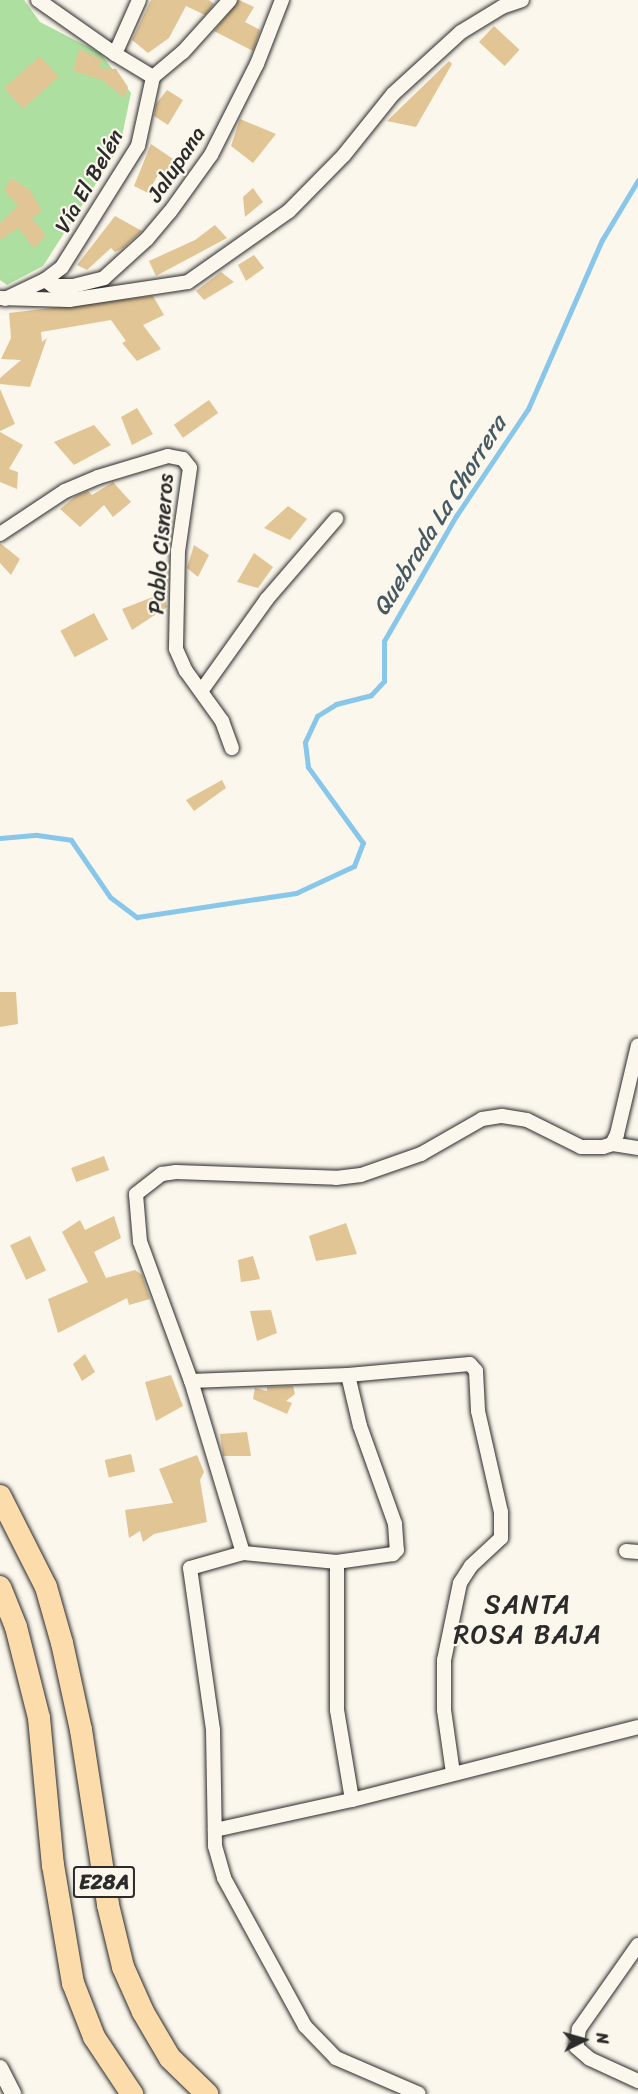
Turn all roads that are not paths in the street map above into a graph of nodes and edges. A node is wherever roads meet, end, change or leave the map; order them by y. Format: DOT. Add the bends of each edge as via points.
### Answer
graph roads {
  1 [pos="38,0"];
  2 [pos="139,0"];
  3 [pos="230,0"];
  4 [pos="282,0"];
  5 [pos="522,0"];
  6 [pos="115,54"];
  7 [pos="153,77"];
  8 [pos="45,280"];
  9 [pos="1,301"];
  10 [pos="336,519"];
  11 [pos="0,534"];
  12 [pos="202,690"];
  13 [pos="232,748"];
  14 [pos="638,1045"];
  15 [pos="612,1144"];
  16 [pos="638,1148"];
  17 [pos="348,1375"];
  18 [pos="191,1381"];
  19 [pos="0,1496"];
  20 [pos="243,1553"];
  21 [pos="337,1562"];
  22 [pos="0,1587"];
  23 [pos="638,1727"];
  24 [pos="453,1773"];
  25 [pos="352,1800"];
  26 [pos="214,1830"];
  27 [pos="638,1945"];
  28 [pos="0,2068"];
  29 [pos="638,2081"];
  30 [pos="13,2094"];
  31 [pos="132,2094"];
  32 [pos="207,2094"];
  33 [pos="419,2094"];
  1 -- 6 [label="street"];
  2 -- 6 [label="street"];
  3 -- 7 [label="street" via="183,52"];
  4 -- 8 [label="street, Jalupana" via="257,64 211,155 170,212 104,278 73,286 53,286"];
  5 -- 9 [label="street" via="502,7 461,32 393,94 344,155 289,211 188,282 69,300"];
  6 -- 7 [label="street"];
  7 -- 8 [label="street, Vía El Belén" via="138,146 62,267"];
  8 -- 9 [label="street, Vía El Belén"];
  10 -- 12 [label="street" via="267,599"];
  11 -- 12 [label="street, Pablo Cisneros" via="65,491 98,477 168,456 183,459 190,468 178,551 176,650 186,671"];
  12 -- 13 [label="street, Pablo Cisneros" via="222,721"];
  14 -- 15 [label="street"];
  15 -- 16 [label="street"];
  15 -- 18 [label="street" via="581,1147 527,1120 502,1116 482,1119 420,1154 361,1175 336,1178 162,1174 136,1194 135,1211 140,1242"];
  17 -- 18 [label="street"];
  17 -- 21 [label="street" via="360,1426 377,1467 398,1540 393,1554"];
  17 -- 24 [label="street" via="470,1364 476,1371 478,1411 501,1512 501,1538 471,1566 460,1583 444,1660 444,1710"];
  18 -- 20 [label="street"];
  19 -- 32 [label="highway, E28A" via="46,1587 62,1643 81,1730 108,1905 123,1967 170,2058"];
  20 -- 21 [label="street"];
  20 -- 26 [label="street" via="190,1568 213,1730"];
  21 -- 25 [label="street" via="337,1710"];
  22 -- 31 [label="highway, E28A" via="16,1628 39,1718 53,1866 73,1983 94,2037"];
  23 -- 24 [label="street"];
  24 -- 25 [label="street"];
  25 -- 26 [label="street"];
  26 -- 33 [label="street" via="224,1878 305,2026 336,2058"];
  27 -- 29 [label="street" via="579,2030 576,2047 590,2059"];
  28 -- 30 [label="street"];
}
